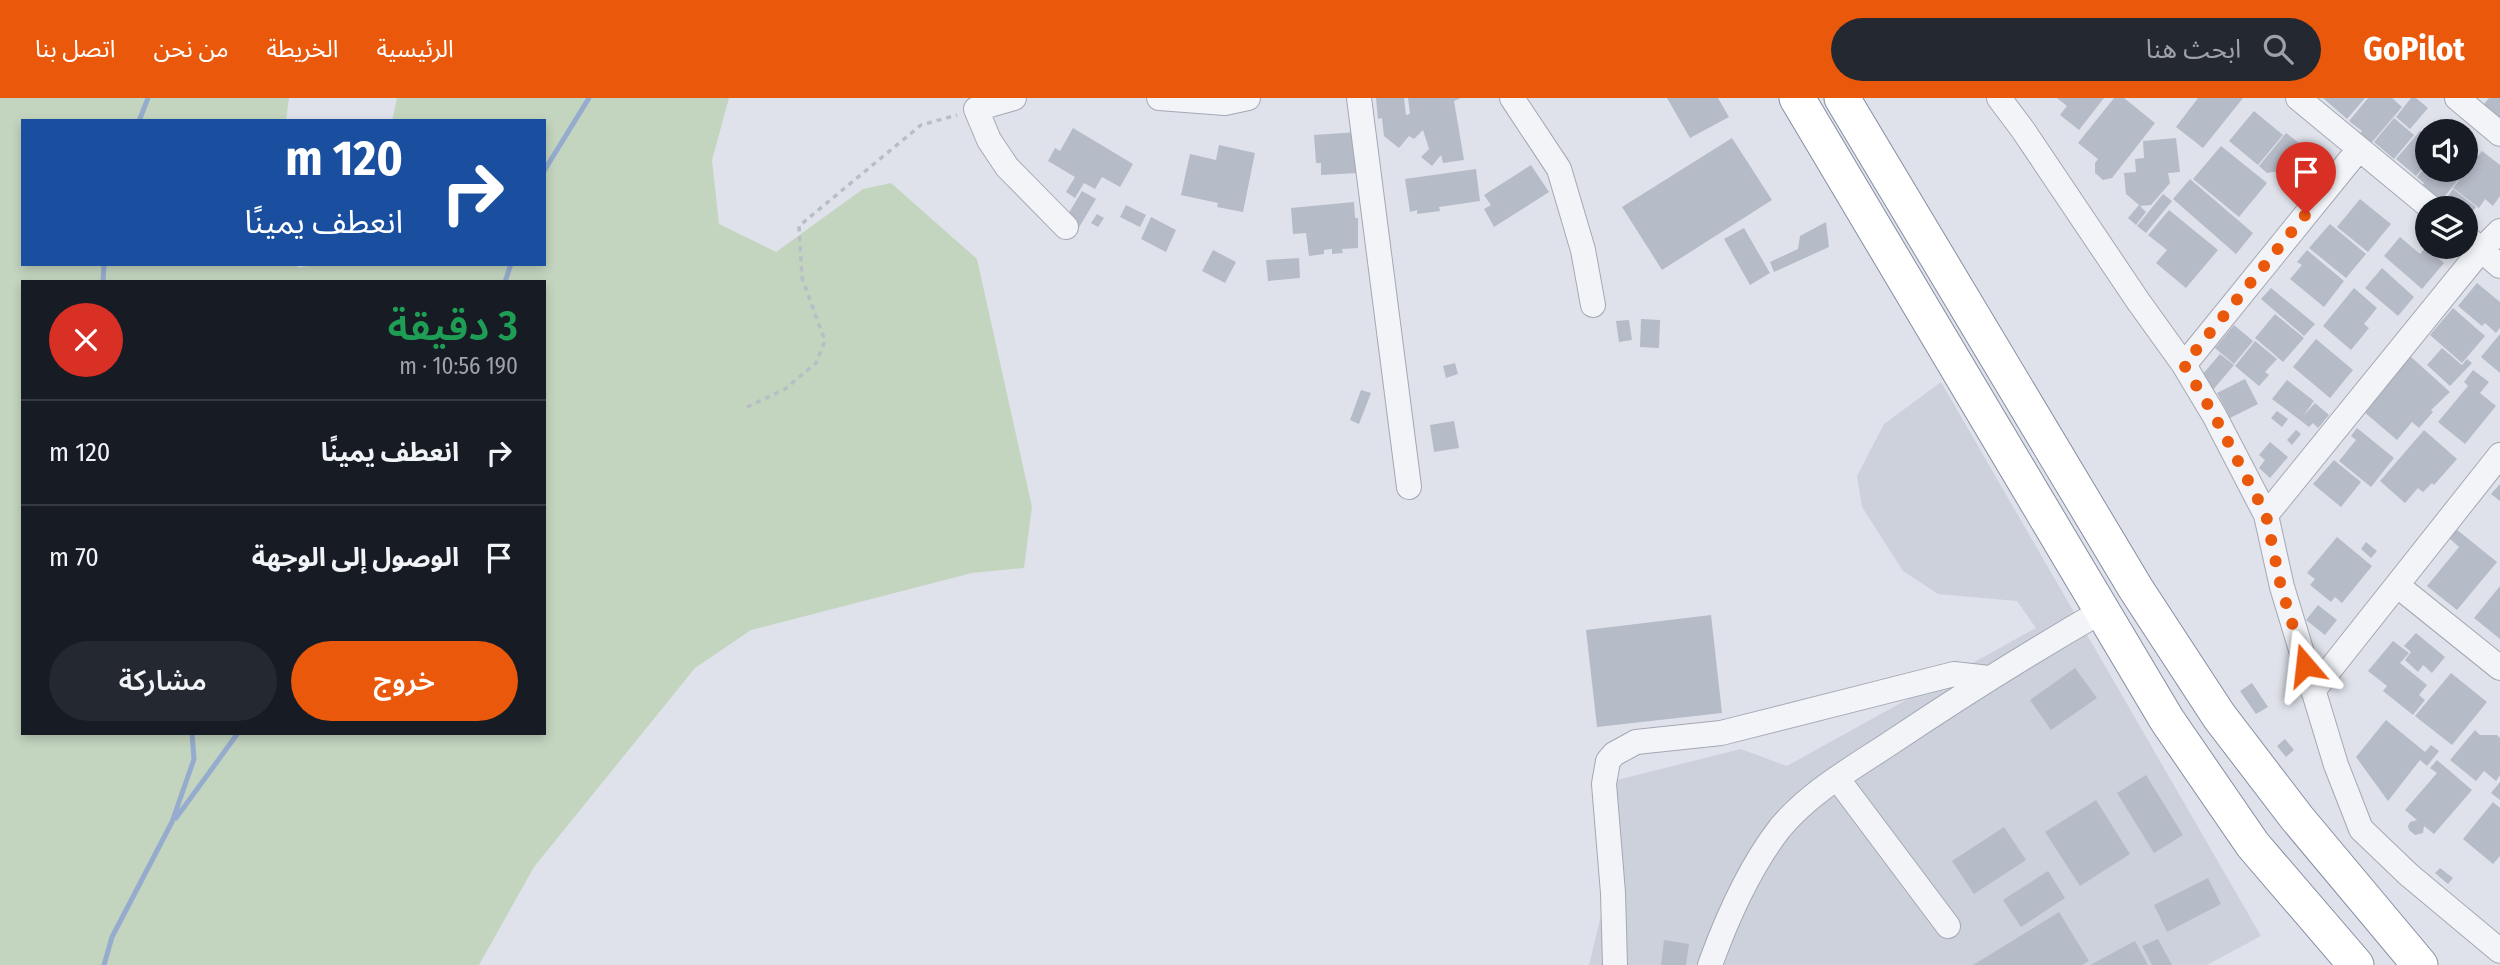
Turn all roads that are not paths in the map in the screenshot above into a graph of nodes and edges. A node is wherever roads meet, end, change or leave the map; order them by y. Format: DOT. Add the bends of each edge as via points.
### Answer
graph roads {
  1 [pos="1014,98"];
  2 [pos="1158,98"];
  3 [pos="1248,98"];
  4 [pos="1359,98"];
  5 [pos="1512,98"];
  6 [pos="1797,98"];
  7 [pos="1842,98"];
  8 [pos="1998,98"];
  9 [pos="2298,98"];
  10 [pos="2457,98"];
  11 [pos="2500,134"];
  12 [pos="2359,149"];
  13 [pos="2416,196"];
  14 [pos="1066,227"];
  15 [pos="2500,231"];
  16 [pos="2482,251"];
  17 [pos="1593,305"];
  18 [pos="2184,365"];
  19 [pos="2500,455"];
  20 [pos="1409,487"];
  21 [pos="2266,515"];
  22 [pos="2398,586"];
  23 [pos="2102,611"];
  24 [pos="2500,668"];
  25 [pos="1989,678"];
  26 [pos="2313,691"];
  27 [pos="1837,778"];
  28 [pos="1948,926"];
  29 [pos="2500,951"];
  30 [pos="2353,964"];
  31 [pos="1615,965"];
  32 [pos="1710,965"];
  33 [pos="2420,965"];
  1 -- 14 [label="street" via="976,109 1007,167"];
  2 -- 3 [label="street" via="1225,103"];
  4 -- 20 [label="street"];
  5 -- 17 [label="street" via="1559,169 1583,250"];
  6 -- 23 [label="highway"];
  7 -- 33 [label="highway" via="2136,589 2218,716"];
  8 -- 18 [label="street"];
  9 -- 12 [label="street"];
  10 -- 11 [label="street"];
  12 -- 13 [label="street"];
  12 -- 18 [label="street"];
  15 -- 16 [label="street"];
  16 -- 21 [label="street"];
  18 -- 21 [label="street"];
  19 -- 22 [label="street"];
  21 -- 26 [label="street" via="2281,587"];
  22 -- 24 [label="street"];
  22 -- 26 [label="street"];
  23 -- 25 [label="street"];
  23 -- 30 [label="highway" via="2167,720 2253,845"];
  25 -- 27 [label="street"];
  25 -- 31 [label="street" via="1954,674 1721,733 1636,742 1614,754 1608,761 1604,785"];
  26 -- 29 [label="street" via="2361,829"];
  27 -- 28 [label="street"];
  27 -- 32 [label="street" via="1781,828 1724,925"];
}
